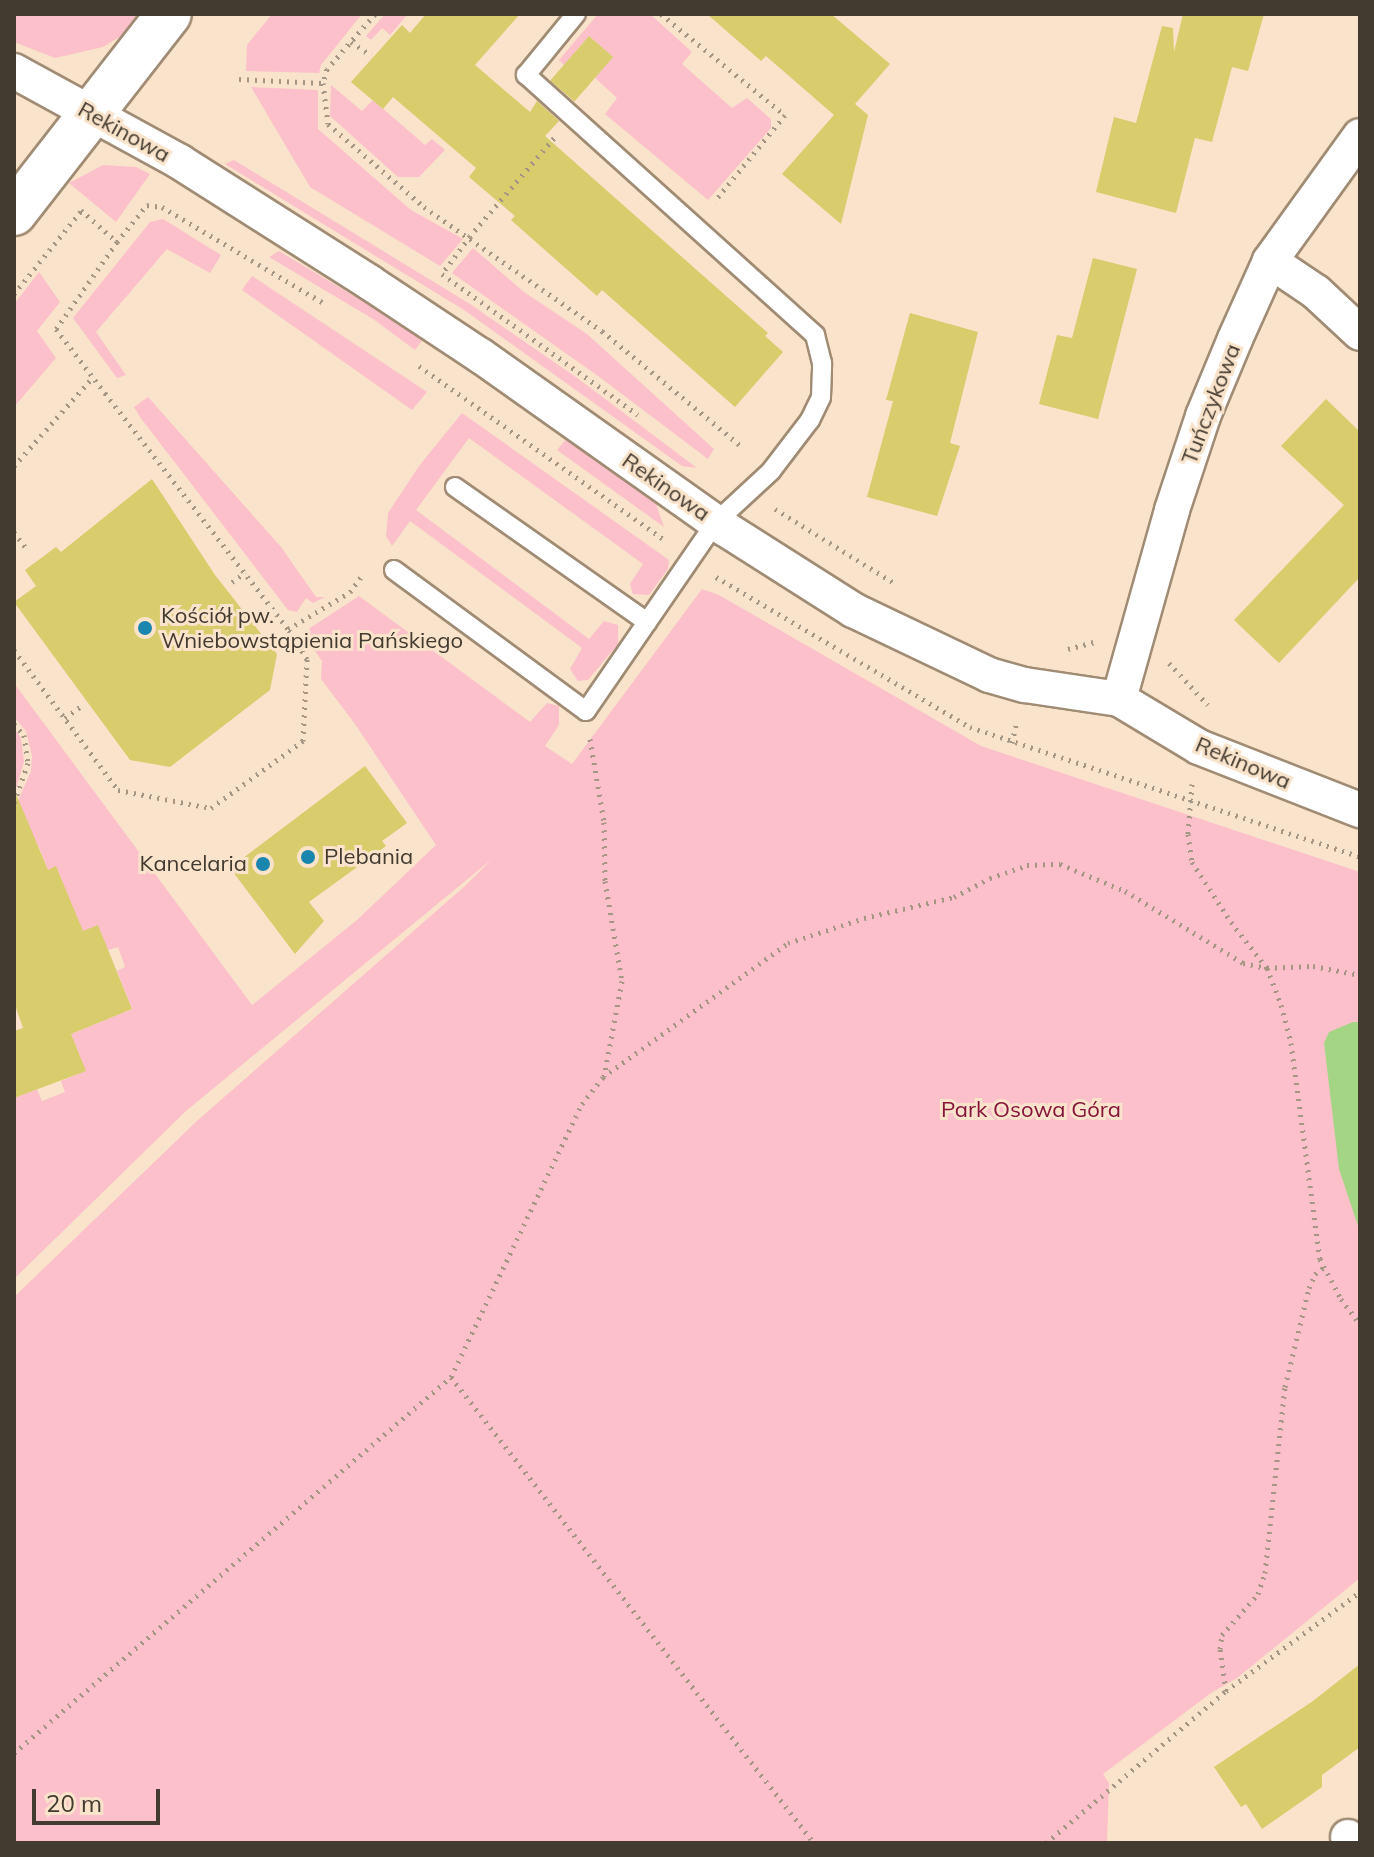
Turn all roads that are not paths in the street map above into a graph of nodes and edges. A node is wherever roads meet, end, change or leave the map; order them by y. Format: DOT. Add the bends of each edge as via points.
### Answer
graph roads {
  1 [pos="169,14"];
  2 [pos="576,14"];
  3 [pos="14,71"];
  4 [pos="91,113"];
  5 [pos="1360,136"];
  6 [pos="14,213"];
  7 [pos="1270,261"];
  8 [pos="1360,333"];
  9 [pos="455,487"];
  10 [pos="716,522"];
  11 [pos="394,570"];
  12 [pos="647,622"];
  13 [pos="1119,699"];
  14 [pos="1360,810"];
  1 -- 4 [label="main road"];
  2 -- 10 [label="lane" via="526,75 815,335 822,363 821,397 810,420 750,493"];
  3 -- 4 [label="street, Rekinowa"];
  4 -- 6 [label="main road"];
  4 -- 10 [label="street, Rekinowa" via="180,162 391,297"];
  5 -- 7 [label="street, Tuńczykowa"];
  7 -- 8 [label="street" via="1316,292"];
  7 -- 13 [label="street, Tuńczykowa" via="1203,416"];
  9 -- 12 [label="lane"];
  10 -- 12 [label="lane"];
  10 -- 13 [label="street, Rekinowa" via="853,610 989,675"];
  11 -- 12 [label="lane" via="586,711"];
  13 -- 14 [label="street, Rekinowa" via="1199,747"];
}
